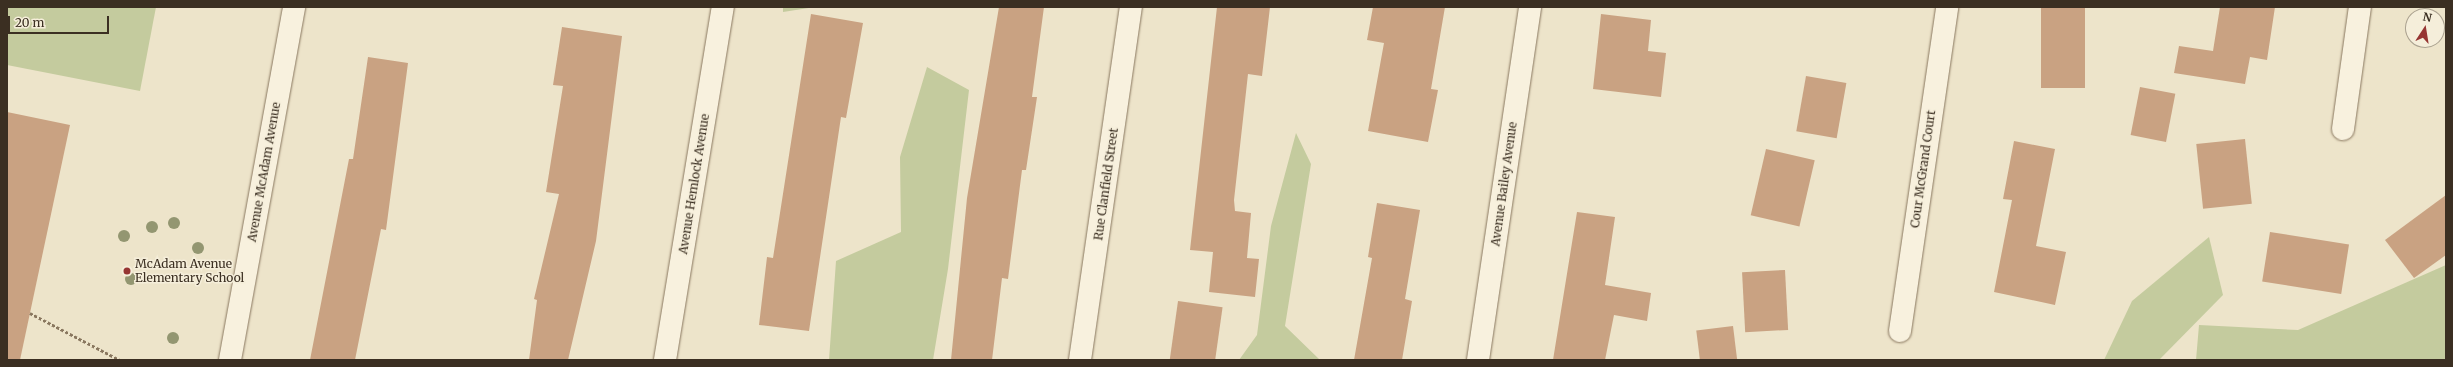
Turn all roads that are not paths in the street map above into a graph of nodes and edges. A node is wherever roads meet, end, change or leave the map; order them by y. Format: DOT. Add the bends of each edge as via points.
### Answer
graph roads {
  1 [pos="294,7"];
  2 [pos="723,7"];
  3 [pos="1131,7"];
  4 [pos="1530,7"];
  5 [pos="1947,7"];
  6 [pos="2360,7"];
  7 [pos="2342,129"];
  8 [pos="1900,331"];
  9 [pos="230,360"];
  10 [pos="665,360"];
  11 [pos="1080,360"];
  12 [pos="1478,360"];
  1 -- 9 [label="street, Avenue McAdam Avenue"];
  2 -- 10 [label="street, Avenue Hemlock Avenue"];
  3 -- 11 [label="street, Rue Clanfield Street"];
  4 -- 12 [label="street, Avenue Bailey Avenue"];
  5 -- 8 [label="street, Cour McGrand Court"];
  6 -- 7 [label="street"];
}
